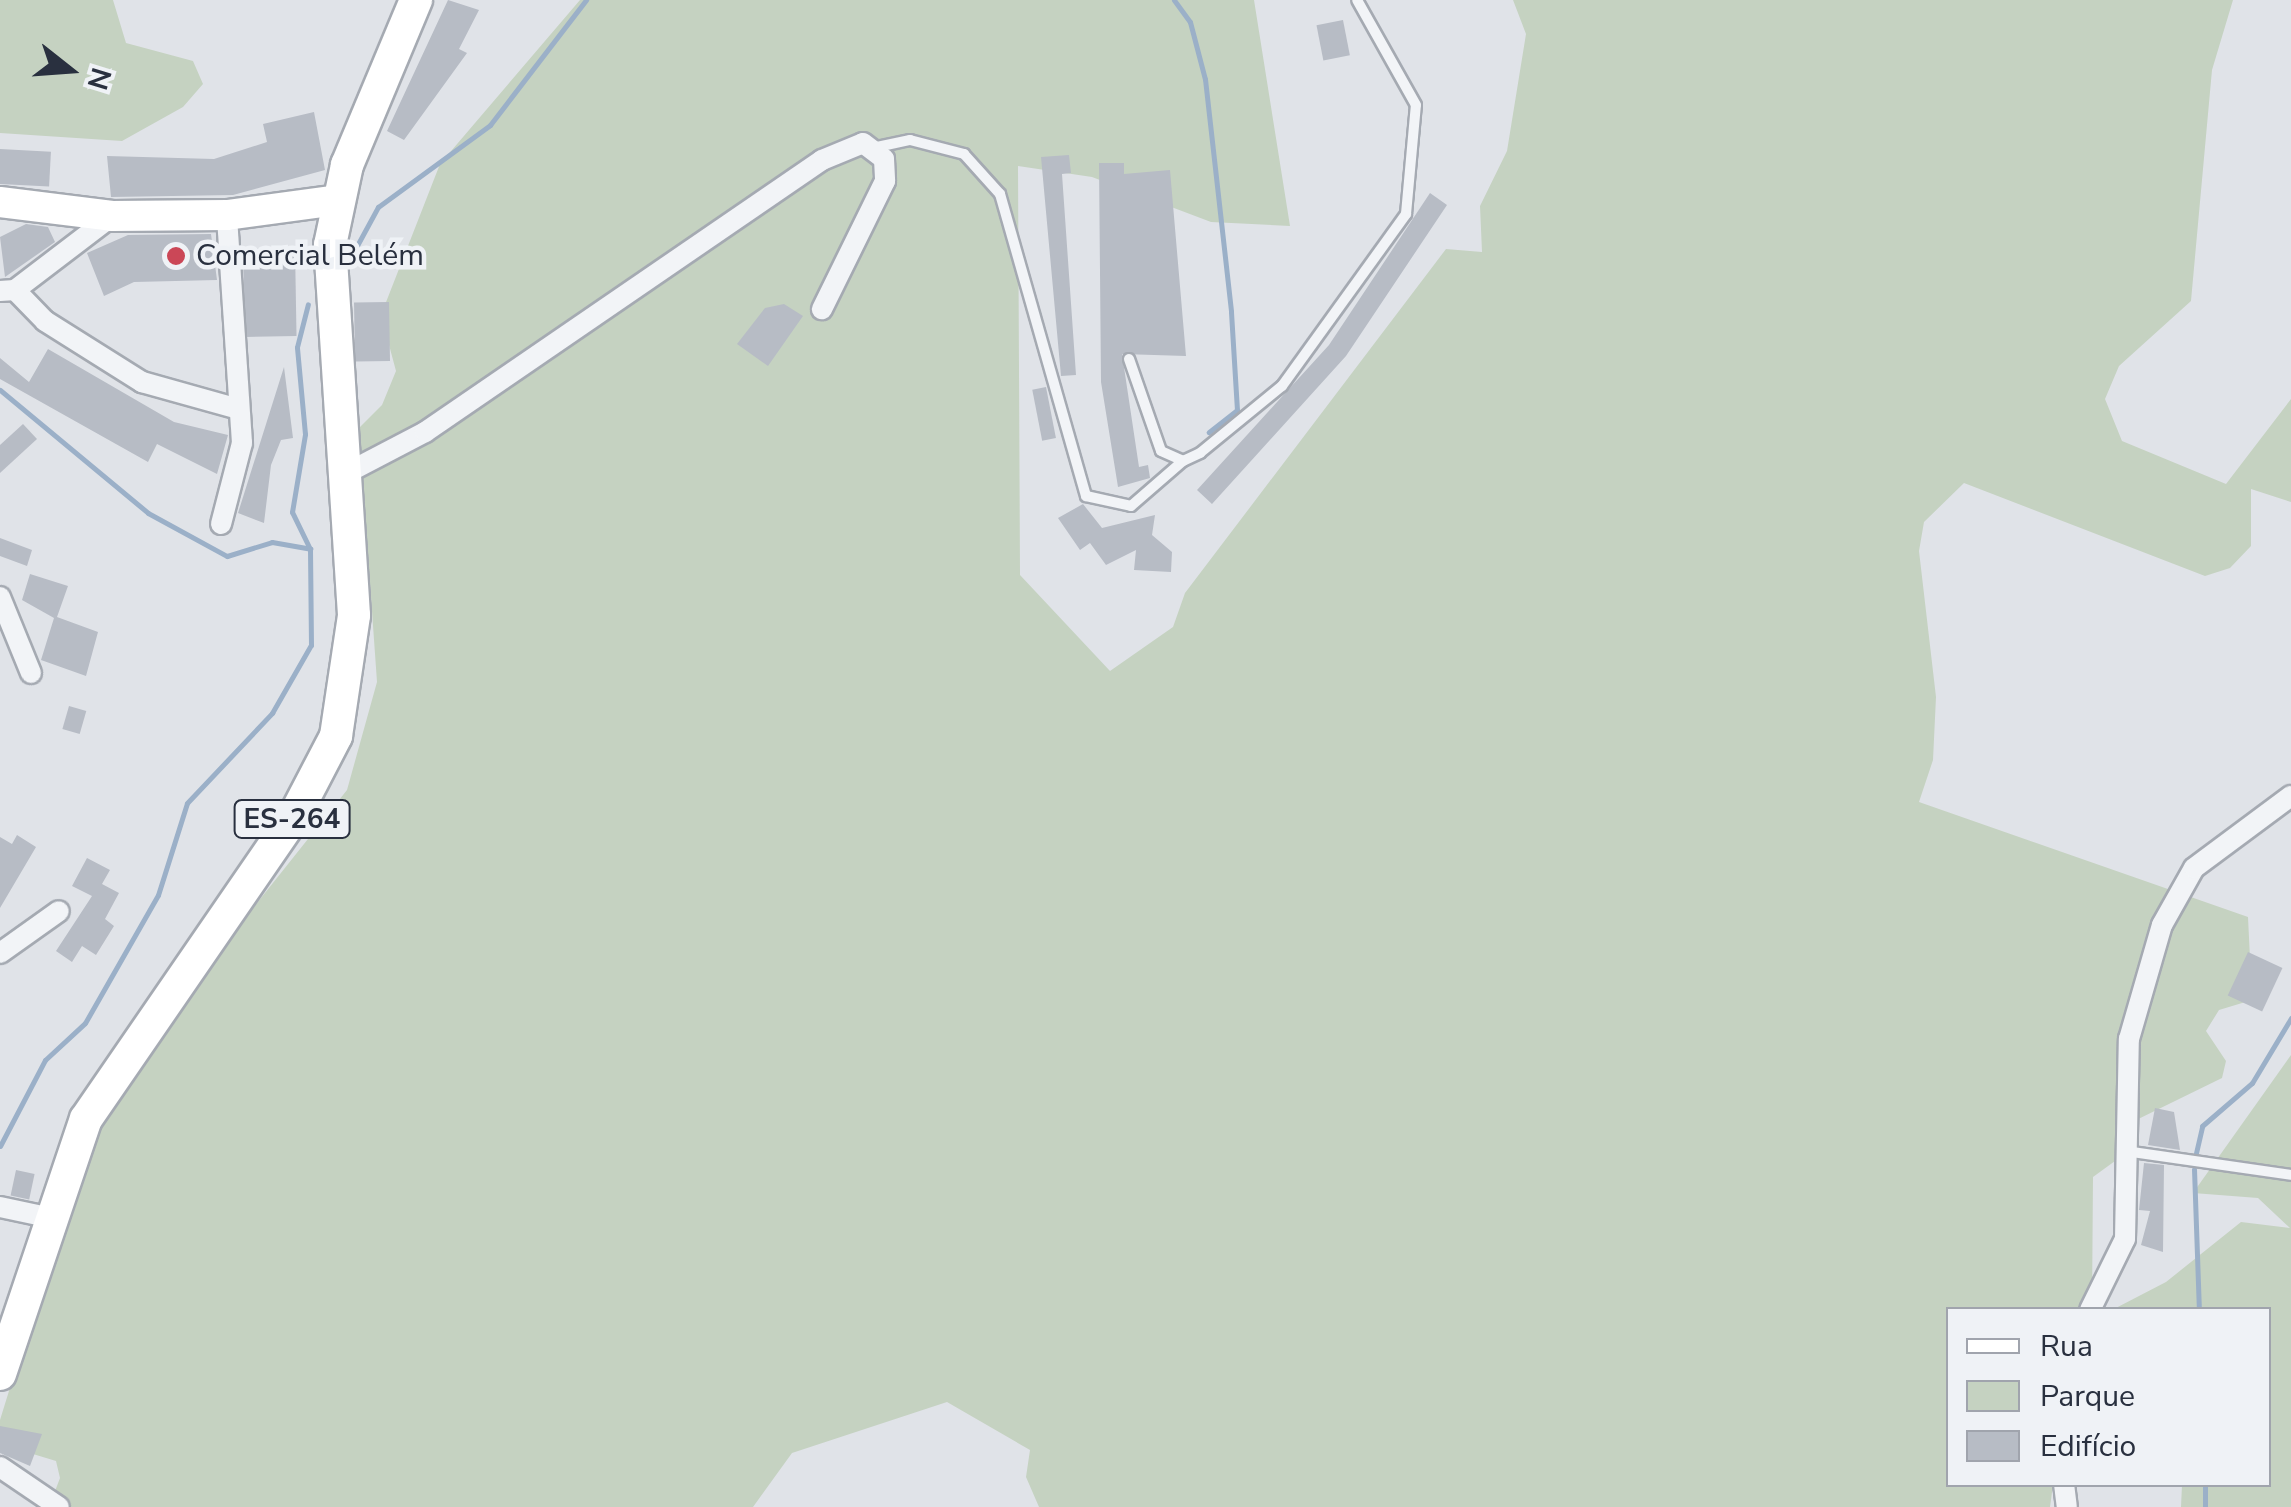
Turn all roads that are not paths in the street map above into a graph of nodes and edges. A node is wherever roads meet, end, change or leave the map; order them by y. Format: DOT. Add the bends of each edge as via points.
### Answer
graph roads {
  1 [pos="416,0"];
  2 [pos="1357,0"];
  3 [pos="877,147"];
  4 [pos="338,200"];
  5 [pos="0,202"];
  6 [pos="227,215"];
  7 [pos="112,216"];
  8 [pos="8,291"];
  9 [pos="822,309"];
  10 [pos="1129,359"];
  11 [pos="235,408"];
  12 [pos="1183,461"];
  13 [pos="341,476"];
  14 [pos="221,524"];
  15 [pos="0,597"];
  16 [pos="32,673"];
  17 [pos="2291,796"];
  18 [pos="59,911"];
  19 [pos="0,954"];
  20 [pos="2126,1151"];
  21 [pos="2291,1175"];
  22 [pos="0,1207"];
  23 [pos="52,1218"];
  24 [pos="2092,1307"];
  25 [pos="0,1374"];
  26 [pos="0,1467"];
  27 [pos="59,1507"];
  1 -- 4 [label="main road, ES-264"];
  2 -- 12 [label="lane" via="1416,104 1413,198 1282,386"];
  3 -- 9 [label="street" via="885,181 876,212"];
  3 -- 12 [label="lane" via="910,140 952,149 1000,194 1086,496 1131,506"];
  3 -- 13 [label="street" via="842,148 652,284"];
  4 -- 6 [label="street"];
  4 -- 13 [label="main road, ES-264" via="327,273"];
  5 -- 7 [label="street"];
  6 -- 7 [label="street"];
  6 -- 11 [label="street"];
  7 -- 8 [label="street"];
  8 -- 11 [label="street" via="142,382"];
  10 -- 12 [label="lane" via="1154,439 1170,460"];
  11 -- 14 [label="street" via="241,463"];
  13 -- 23 [label="main road, ES-264" via="354,615 336,736 296,813 104,1086 69,1156"];
  15 -- 16 [label="street"];
  17 -- 20 [label="street" via="2217,847 2178,889 2129,1040"];
  18 -- 19 [label="street"];
  20 -- 21 [label="lane"];
  20 -- 24 [label="street" via="2122,1256"];
  22 -- 23 [label="street"];
  23 -- 25 [label="main road, ES-264"];
  26 -- 27 [label="street"];
}
